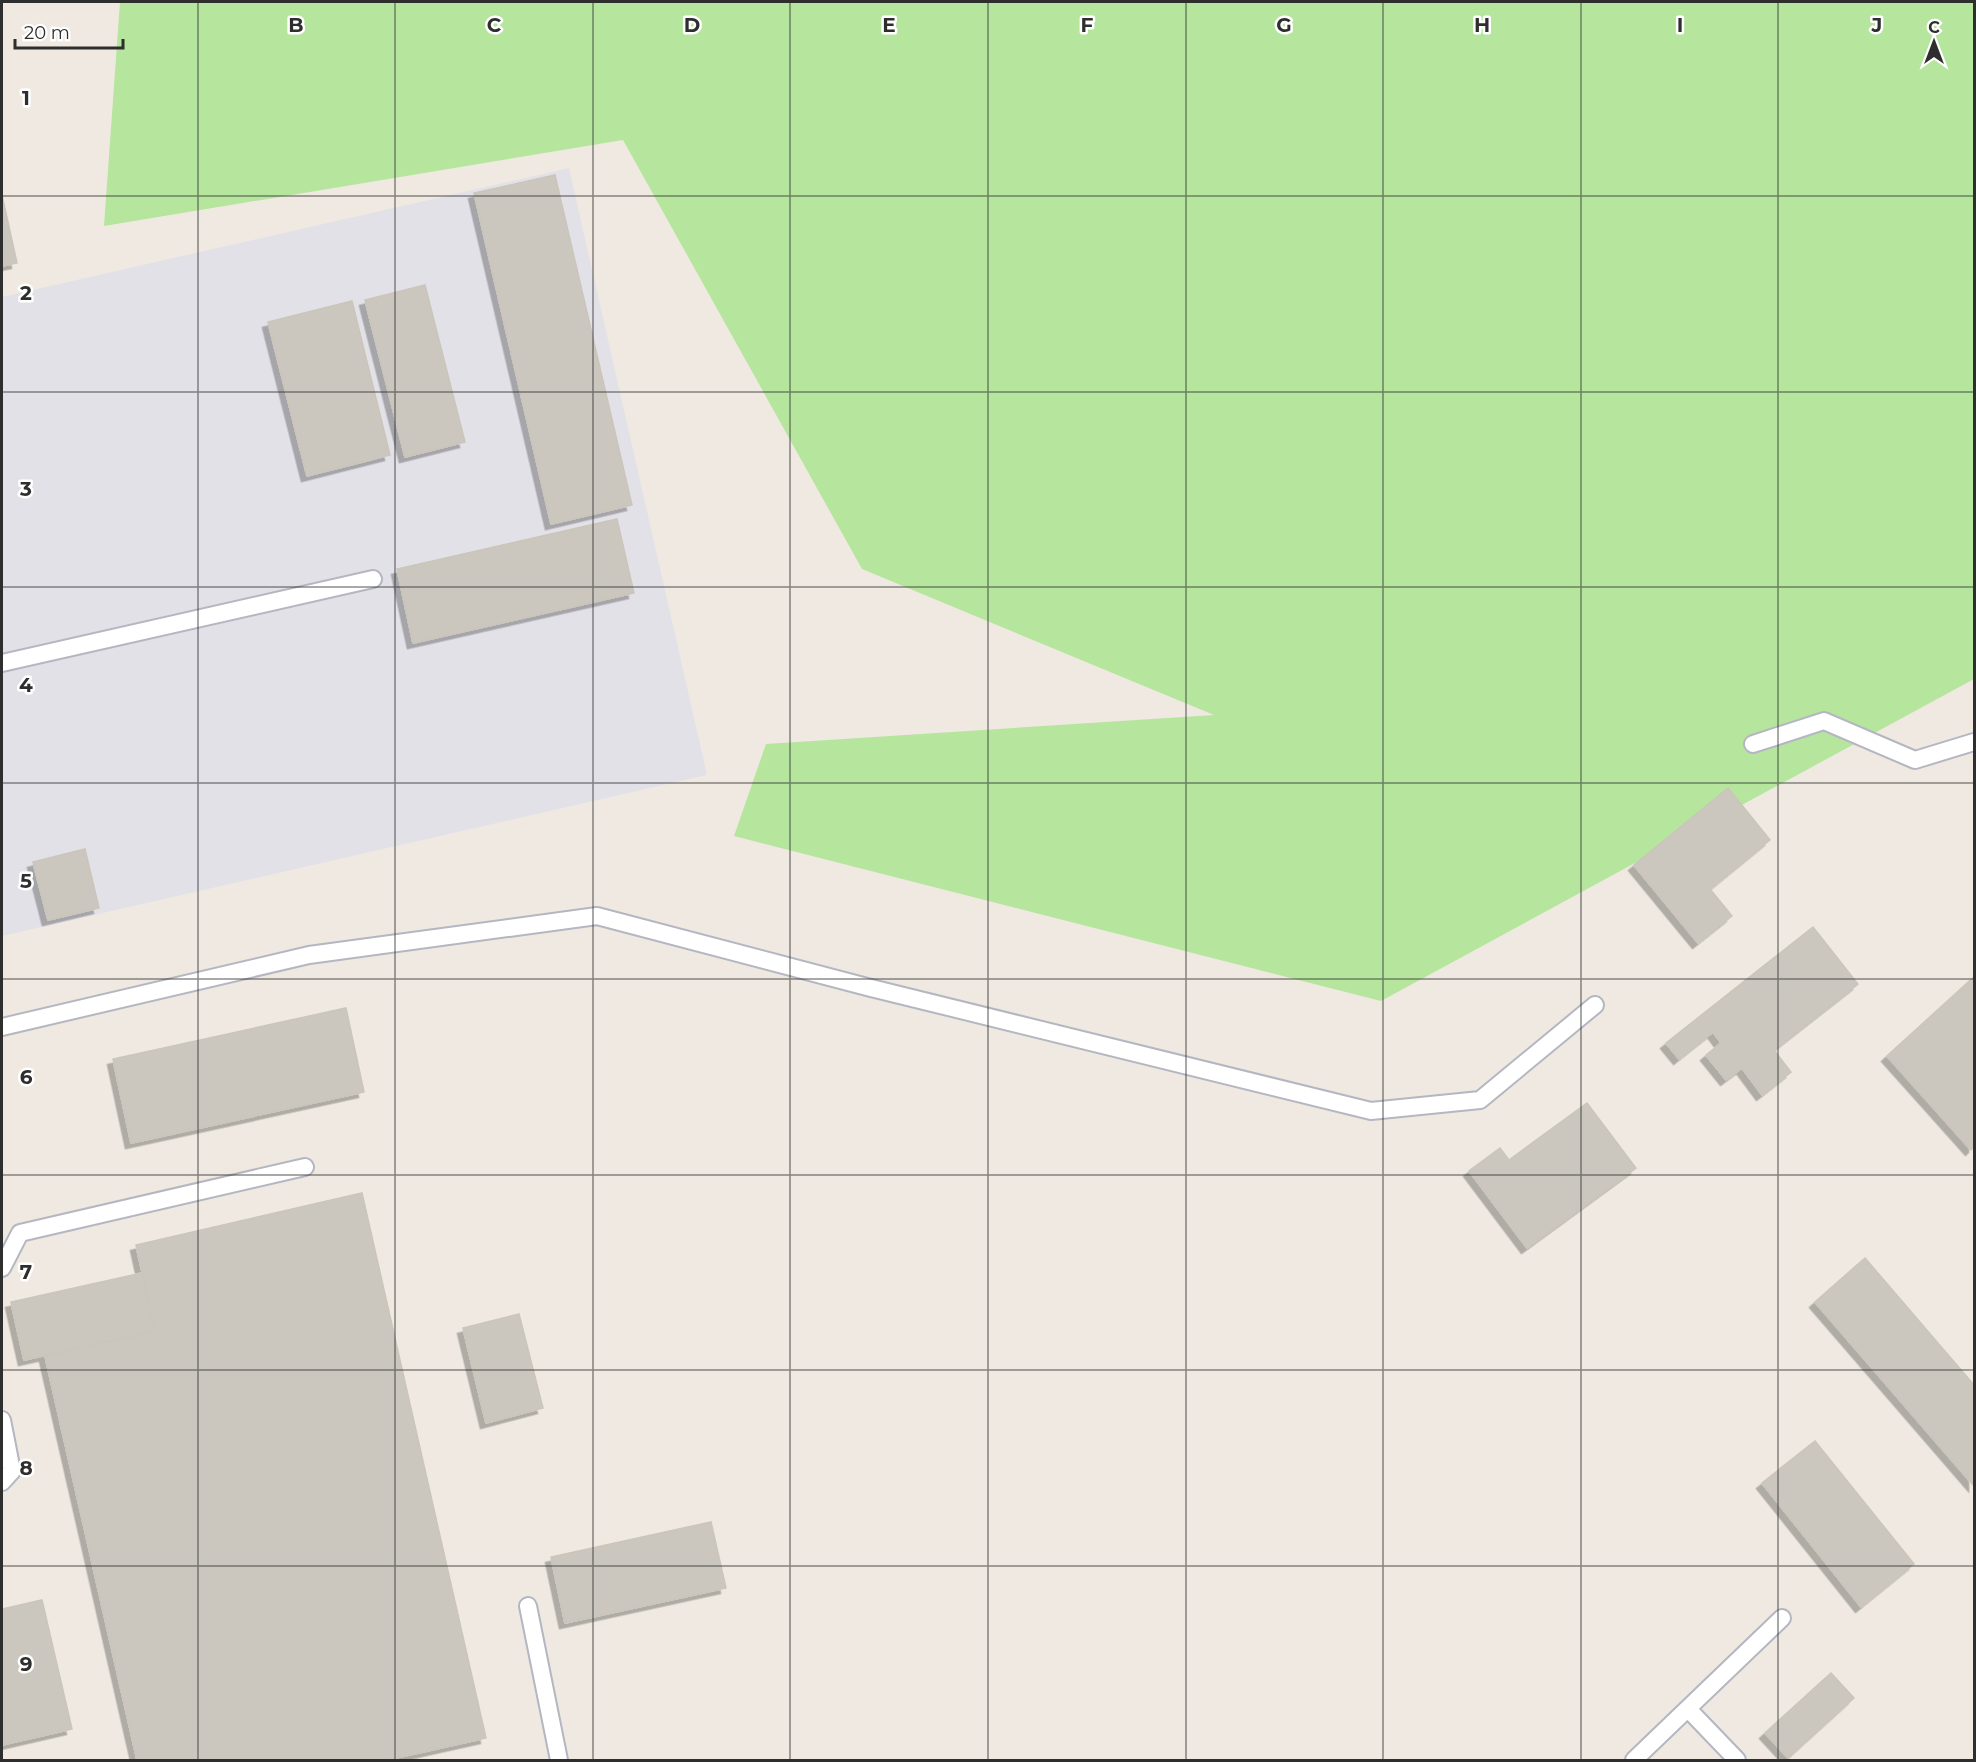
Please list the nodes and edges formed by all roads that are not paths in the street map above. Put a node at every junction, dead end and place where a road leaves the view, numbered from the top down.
1 (373, 579) dead end
2 (2, 663) edge
3 (1974, 742) edge
4 (1753, 744) dead end
5 (1595, 1005) dead end
6 (2, 1027) edge
7 (305, 1167) dead end
8 (2, 1268) edge
9 (2, 1420) edge
10 (2, 1482) edge
11 (528, 1606) dead end
12 (1782, 1618) dead end
13 (1688, 1709) junction
14 (559, 1761) edge
15 (1634, 1761) edge
16 (1737, 1761) edge

1 - 2 lane
3 - 4 lane
5 - 6 lane
7 - 8 lane
9 - 10 lane
11 - 14 lane
12 - 13 lane
13 - 15 lane
13 - 16 lane

